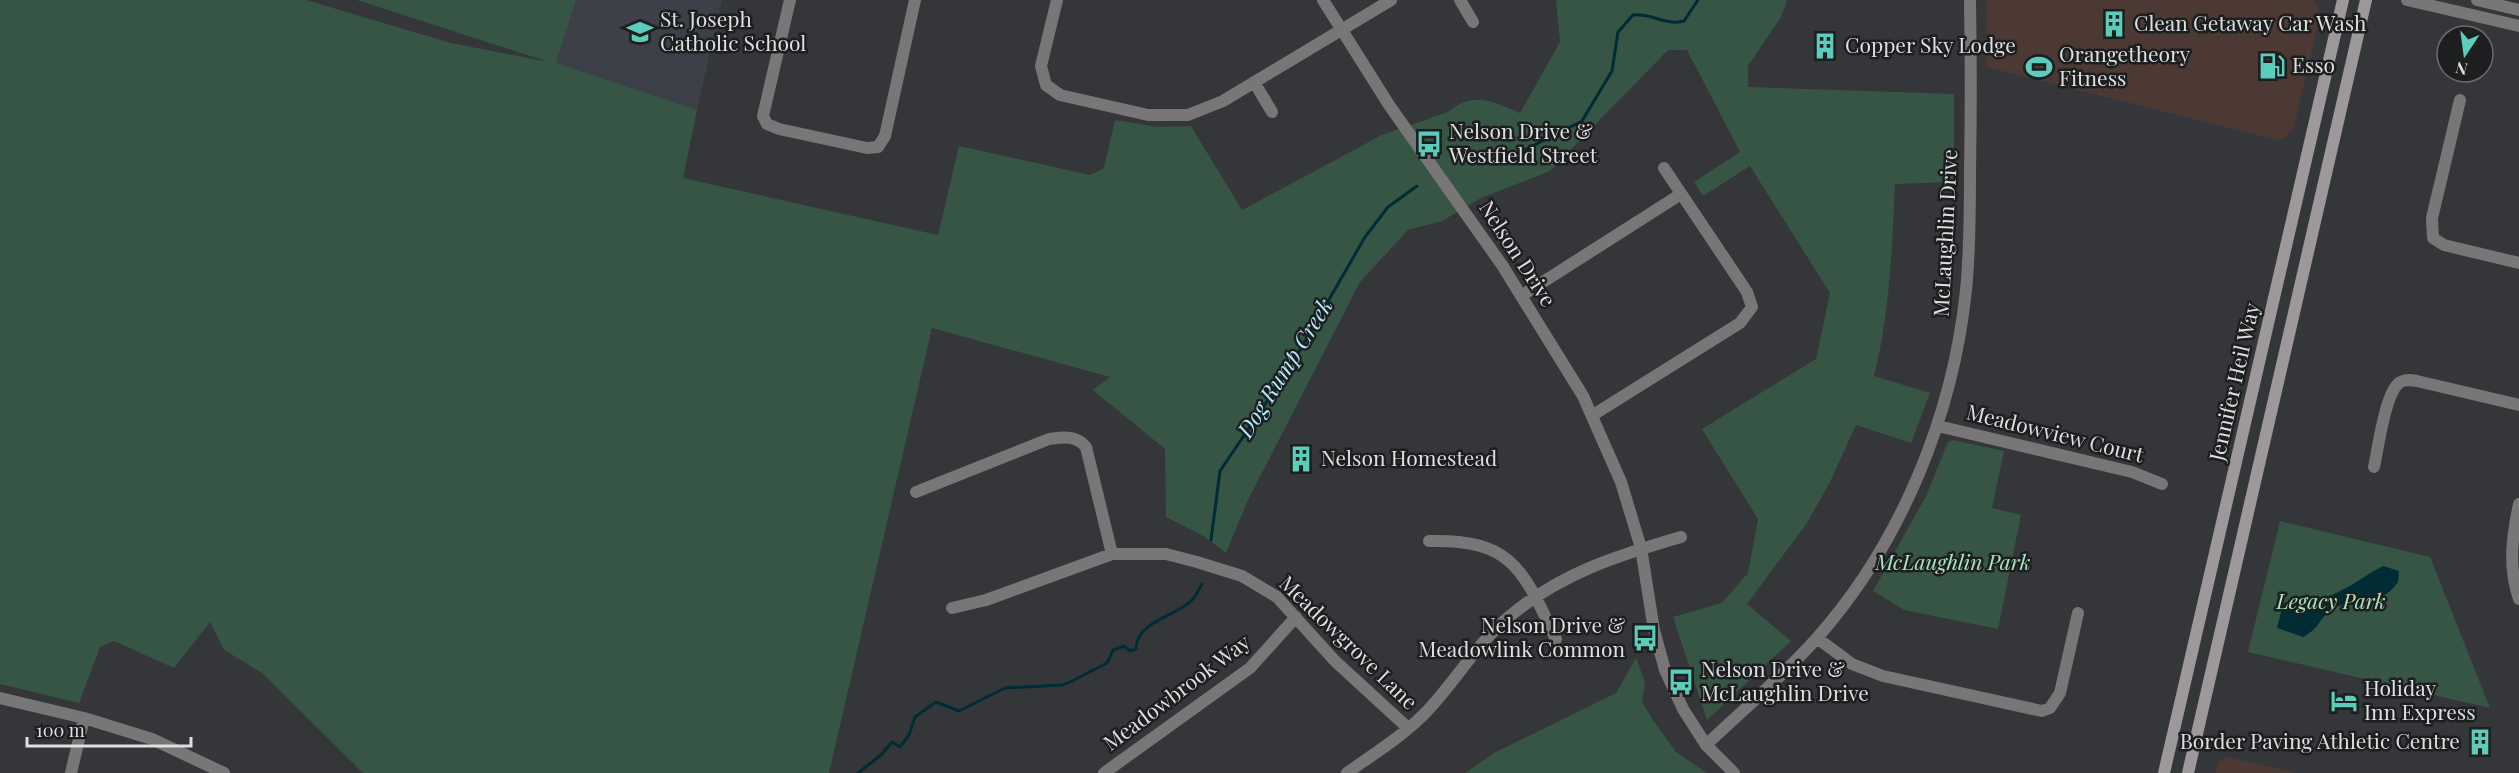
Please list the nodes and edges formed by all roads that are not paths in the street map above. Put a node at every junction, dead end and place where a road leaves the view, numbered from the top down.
1 (790, 0) edge
2 (915, 0) edge
3 (1057, 0) edge
4 (1323, 0) edge
5 (1391, 0) edge
6 (1460, 0) edge
7 (1970, 0) edge
8 (2343, 0) edge
9 (2366, 0) edge
10 (2407, 0) edge
11 (2477, 0) edge
12 (2519, 10) edge
13 (1473, 22) dead end
14 (2519, 26) edge
15 (1342, 29) junction
16 (1254, 82) junction
17 (2460, 100) dead end
18 (1272, 112) dead end
19 (1664, 168) dead end
20 (1682, 194) junction
21 (2519, 262) edge
22 (1521, 296) junction
23 (2519, 405) edge
24 (1593, 416) junction
25 (1938, 426) junction
26 (2374, 467) dead end
27 (2162, 484) dead end
28 (916, 492) dead end
29 (2519, 504) edge
30 (1682, 537) dead end
31 (1429, 541) dead end
32 (1641, 548) junction
33 (1112, 554) junction
34 (1536, 596) junction
35 (2519, 599) edge
36 (952, 608) dead end
37 (2078, 613) dead end
38 (1296, 616) junction
39 (1817, 638) junction
40 (1556, 639) dead end
41 (0, 698) edge
42 (84, 718) junction
43 (1408, 728) junction
44 (1706, 745) junction
45 (71, 773) edge
46 (224, 773) edge
47 (1104, 773) edge
48 (1347, 773) edge
49 (1734, 773) edge
50 (2164, 773) edge
51 (2188, 773) edge

1 - 2 street
3 - 16 street
4 - 15 street, Nelson Drive
5 - 15 street
6 - 13 street
7 - 25 street, McLaughlin Drive
8 - 50 main road, Jennifer Heil Way
9 - 51 main road, Jennifer Heil Way
10 - 14 street
11 - 12 street
15 - 16 street
15 - 22 street, Nelson Drive
16 - 18 street
17 - 21 street
19 - 20 street
20 - 22 street
20 - 24 street
22 - 24 street, Nelson Drive
23 - 26 street
24 - 32 street, Nelson Drive
25 - 27 street, Meadowview Court
25 - 39 street, McLaughlin Drive
28 - 33 street
29 - 35 street
30 - 32 street
31 - 34 street
32 - 34 street
32 - 44 street, Nelson Drive
33 - 36 street, Meadowgrove Lane
33 - 38 street, Meadowgrove Lane
34 - 40 street
34 - 43 street
37 - 39 street
38 - 43 street, Meadowgrove Lane
38 - 47 street, Meadowbrook Way
39 - 44 street, McLaughlin Drive
41 - 42 street
42 - 45 street
42 - 46 street
43 - 48 street
44 - 49 street, Nelson Drive

